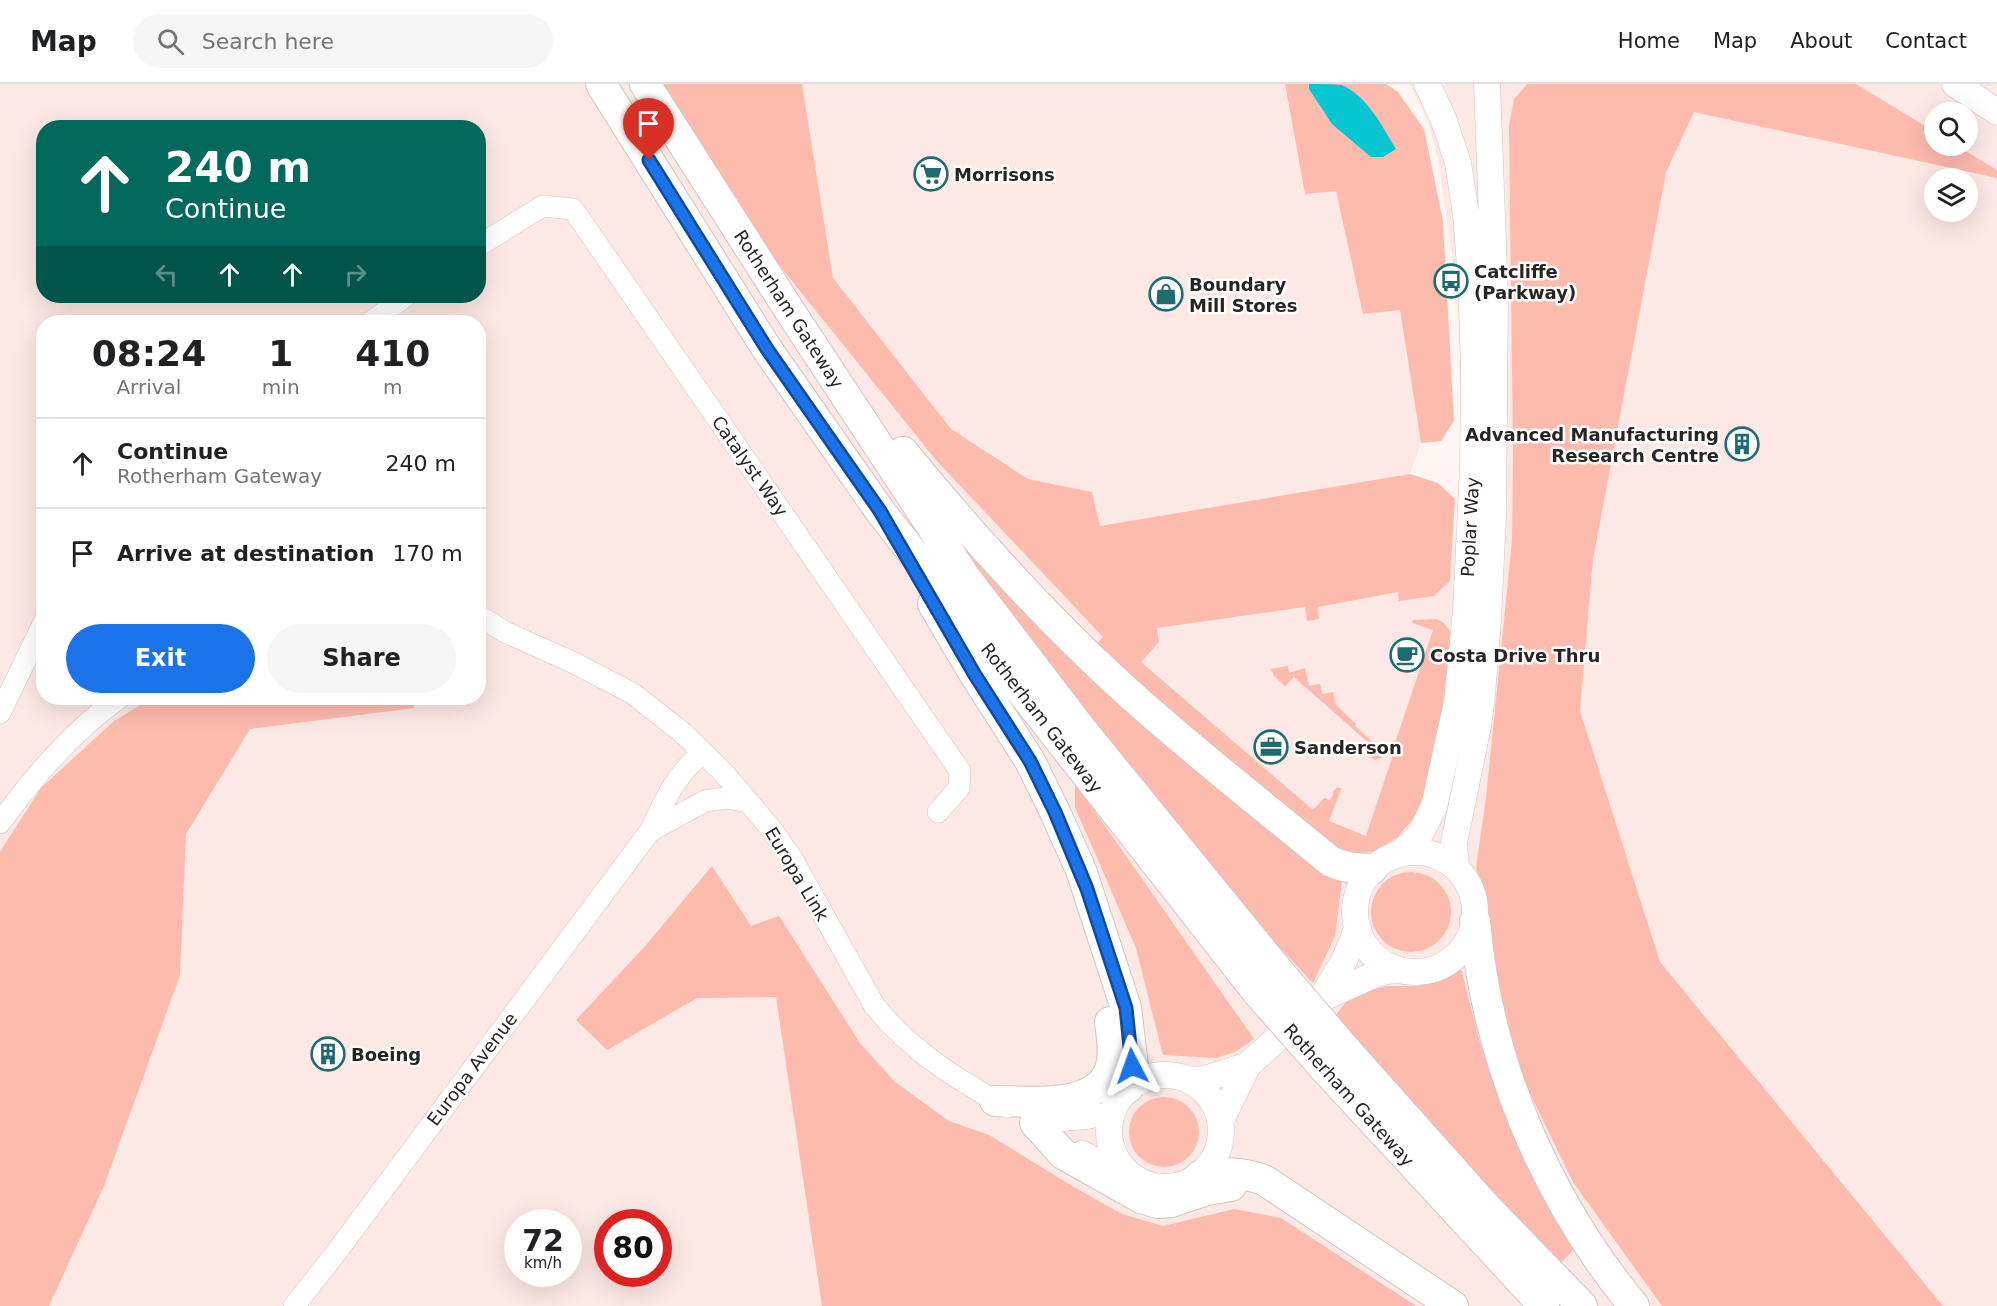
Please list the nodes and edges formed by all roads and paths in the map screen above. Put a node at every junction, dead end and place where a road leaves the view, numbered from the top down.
1 (601, 84) edge
2 (645, 84) edge
3 (1427, 84) edge
4 (1487, 84) edge
5 (1503, 84) edge
6 (1955, 84) edge
7 (1997, 112) edge
8 (1489, 125) junction
9 (486, 241) edge
10 (397, 303) edge
11 (380, 315) edge
12 (795, 319) junction
13 (880, 511) junction
14 (486, 620) edge
15 (486, 632) edge
16 (505, 632) junction
17 (36, 638) edge
18 (109, 705) edge
19 (0, 712) edge
20 (703, 753) junction
21 (749, 801) junction
22 (938, 812) dead end
23 (0, 823) edge
24 (650, 831) junction
25 (1400, 854) junction
26 (1372, 868) junction
27 (1456, 868) junction
28 (1087, 889) junction
29 (1475, 921) junction
30 (1358, 927) junction
31 (1397, 969) junction
32 (1320, 999) junction
33 (1248, 1065) junction
34 (1189, 1080) junction
35 (1120, 1099) junction
36 (995, 1101) junction
37 (1221, 1120) junction
38 (1035, 1123) junction
39 (1120, 1165) junction
40 (1200, 1176) junction
41 (1276, 1189) junction
42 (294, 1306) edge
43 (1453, 1306) edge
44 (1544, 1306) edge
45 (1582, 1306) edge
46 (1634, 1306) edge

1 - 13 highway, Rotherham Gateway
2 - 12 highway, Rotherham Gateway
3 - 25 main road, Poplar Way
4 - 8 main road, Poplar Way
5 - 8 main road
6 - 7 main road
8 - 27 main road, Poplar Way
9 - 22 street, Catalyst Way
10 - 11 street
12 - 26 highway
12 - 45 highway, Rotherham Gateway, bridge
13 - 28 highway
13 - 44 highway, Rotherham Gateway, bridge
14 - 16 street, Europa Link
15 - 16 street, Europa Link
16 - 20 street, Europa Link
17 - 19 street
18 - 23 street
20 - 21 street, Europa Link
20 - 24 street, Europa Avenue
21 - 24 street, Europa Avenue
21 - 36 street, Europa Link
24 - 42 street, Europa Avenue
25 - 26 main road
25 - 27 main road
26 - 30 main road
27 - 29 main road
28 - 35 highway
28 - 36 highway
29 - 31 main road
29 - 46 highway
30 - 31 main road
30 - 32 main road
31 - 32 main road
32 - 33 main road
33 - 34 main road
33 - 37 main road
34 - 35 main road
34 - 37 main road
35 - 38 street
35 - 39 main road
36 - 38 street, Europa Link
37 - 40 main road
38 - 39 street, Europa Link
38 - 41 highway
39 - 40 main road
40 - 41 highway
41 - 43 highway

